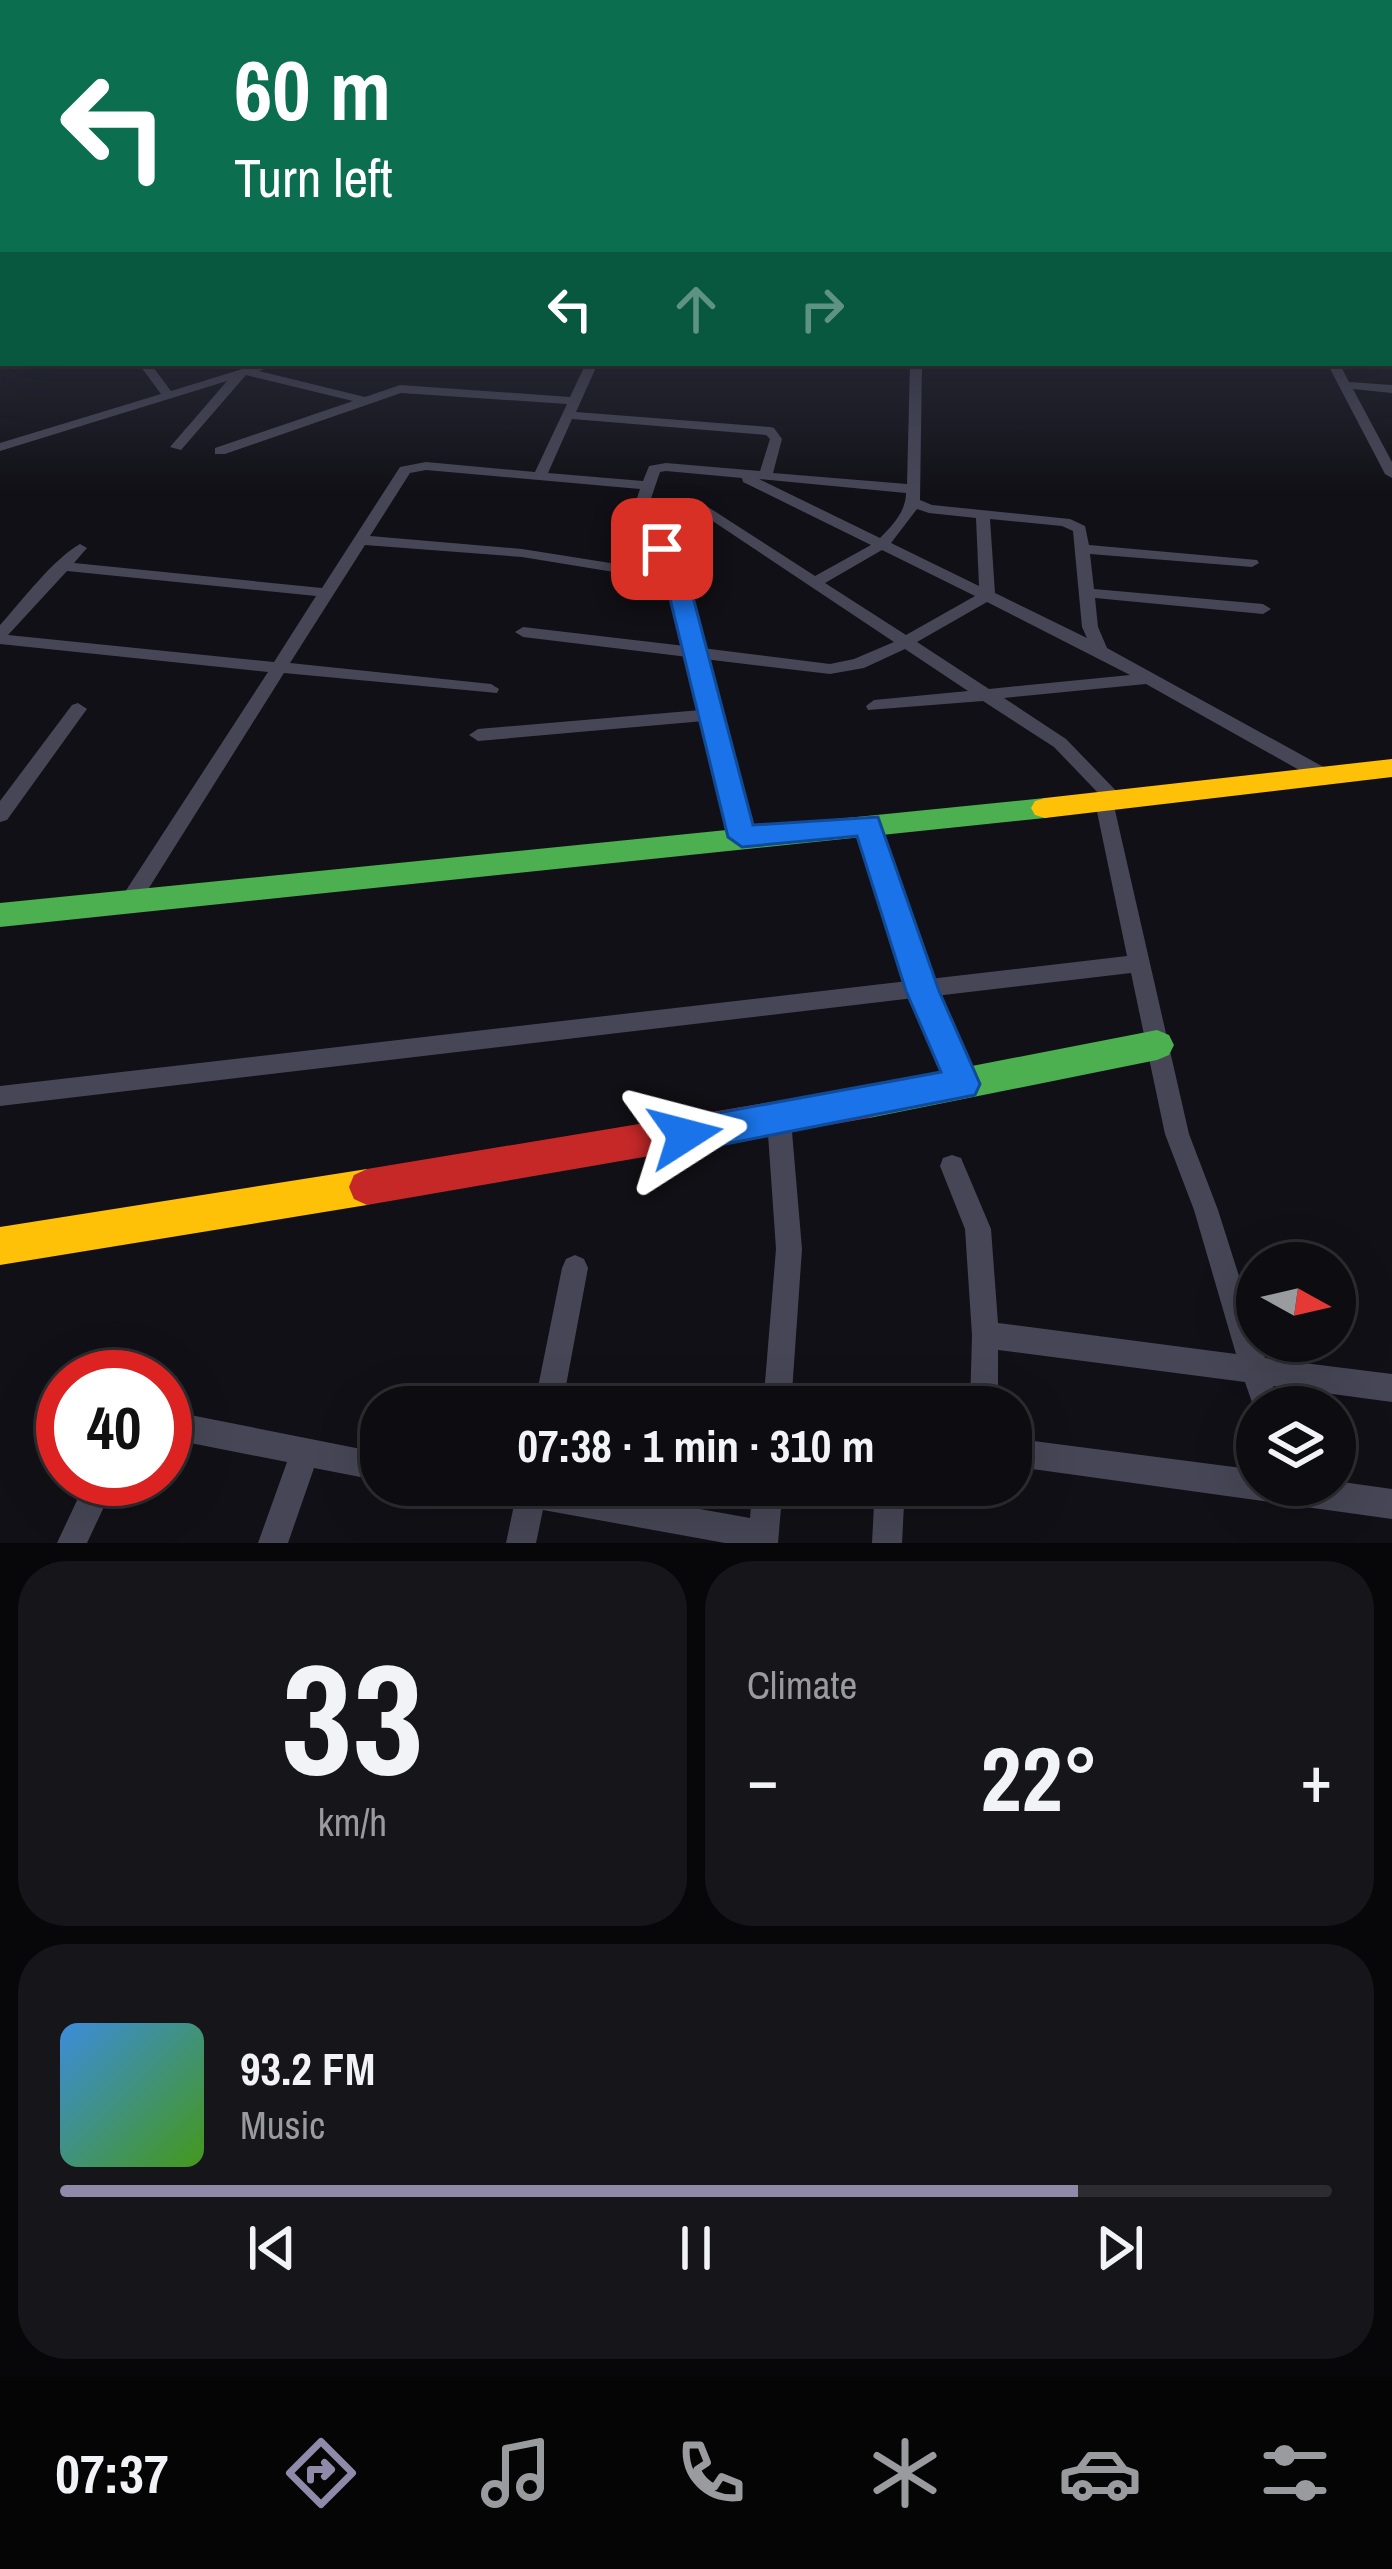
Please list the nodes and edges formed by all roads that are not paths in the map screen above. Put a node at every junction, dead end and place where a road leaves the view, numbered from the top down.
1 (146, 366) edge
2 (265, 366) edge
3 (589, 366) edge
4 (916, 366) edge
5 (1336, 366) edge
6 (243, 373) junction
7 (1345, 385) junction
8 (1392, 389) edge
9 (169, 396) junction
10 (366, 400) junction
11 (571, 408) junction
12 (0, 447) edge
13 (176, 447) dead end
14 (220, 451) dead end
15 (1387, 453) edge
16 (739, 474) junction
17 (1392, 474) edge
18 (540, 476) junction
19 (765, 476) junction
20 (644, 484) junction
21 (913, 496) junction
22 (703, 510) dead end
23 (982, 514) junction
24 (361, 540) junction
25 (884, 545) junction
26 (80, 548) dead end
27 (1085, 549) junction
28 (1252, 563) dead end
29 (62, 566) junction
30 (676, 578) junction
31 (813, 583) junction
32 (327, 592) junction
33 (1088, 592) junction
34 (987, 595) junction
35 (1263, 609) dead end
36 (523, 632) dead end
37 (0, 637) edge
38 (903, 644) junction
39 (693, 650) junction
40 (1100, 651) junction
41 (281, 665) junction
42 (1151, 679) junction
43 (491, 689) dead end
44 (981, 696) junction
45 (874, 706) dead end
46 (78, 709) dead end
47 (707, 716) junction
48 (478, 735) dead end
49 (1390, 771) edge
50 (1323, 775) junction
51 (1110, 801) junction
52 (0, 815) edge
53 (868, 825) junction
54 (742, 837) junction
55 (130, 902) junction
56 (0, 915) edge
57 (1142, 963) junction
58 (922, 991) junction
59 (1157, 1045) junction
60 (963, 1084) junction
61 (0, 1096) edge
62 (778, 1120) junction
63 (952, 1166) dead end
64 (0, 1246) edge
65 (575, 1268) dead end
66 (985, 1335) junction
67 (1258, 1370) junction
68 (552, 1386) edge
69 (781, 1386) edge
70 (984, 1386) edge
71 (1261, 1386) edge
72 (1392, 1388) edge
73 (192, 1430) edge
74 (304, 1454) junction
75 (1032, 1455) edge
76 (360, 1463) edge
77 (1236, 1481) edge
78 (1356, 1499) edge
79 (1392, 1504) edge
80 (89, 1506) edge
81 (529, 1506) edge
82 (611, 1506) edge
83 (766, 1506) edge
84 (889, 1506) edge
85 (763, 1539) edge
86 (72, 1543) edge
87 (273, 1543) edge
88 (521, 1543) edge
89 (887, 1543) edge

1 - 9 street
2 - 6 street
3 - 11 street
4 - 21 street
5 - 7 street
6 - 9 street
6 - 10 street
6 - 13 street
7 - 8 street
7 - 15 street
9 - 12 street
10 - 11 street
10 - 14 street
11 - 18 street
11 - 19 street
15 - 17 street
16 - 19 street
16 - 20 street
16 - 25 street
18 - 20 street
18 - 24 street
19 - 21 street
20 - 30 street
21 - 23 street
21 - 25 street
22 - 31 street
23 - 27 street
23 - 34 street
24 - 30 street
24 - 32 street
25 - 31 street
25 - 34 street
26 - 29 street
27 - 28 street
27 - 33 street
29 - 32 street
29 - 37 street
30 - 39 street
31 - 38 street
32 - 41 street
33 - 35 street
33 - 40 street
34 - 38 street
34 - 40 street
36 - 39 street
37 - 41 street
38 - 39 street
38 - 44 street
39 - 47 street
40 - 42 street
41 - 43 street
41 - 55 street
42 - 44 street
42 - 50 street
44 - 45 street
44 - 51 street
46 - 52 street
47 - 48 street
47 - 54 street
49 - 50 main road
50 - 51 main road
51 - 53 main road
51 - 57 street
53 - 54 main road
53 - 58 street
54 - 55 main road
55 - 56 main road
57 - 58 street
57 - 59 street
58 - 60 street
58 - 61 street
59 - 60 main road
59 - 67 street
60 - 62 main road
62 - 64 main road
62 - 69 street
63 - 66 street
65 - 68 street
66 - 67 street
66 - 70 street
67 - 71 street
67 - 72 street
73 - 74 street
74 - 76 street
74 - 87 street
75 - 77 street
78 - 79 street
80 - 86 street
81 - 88 street
82 - 85 street
83 - 85 street
84 - 89 street

